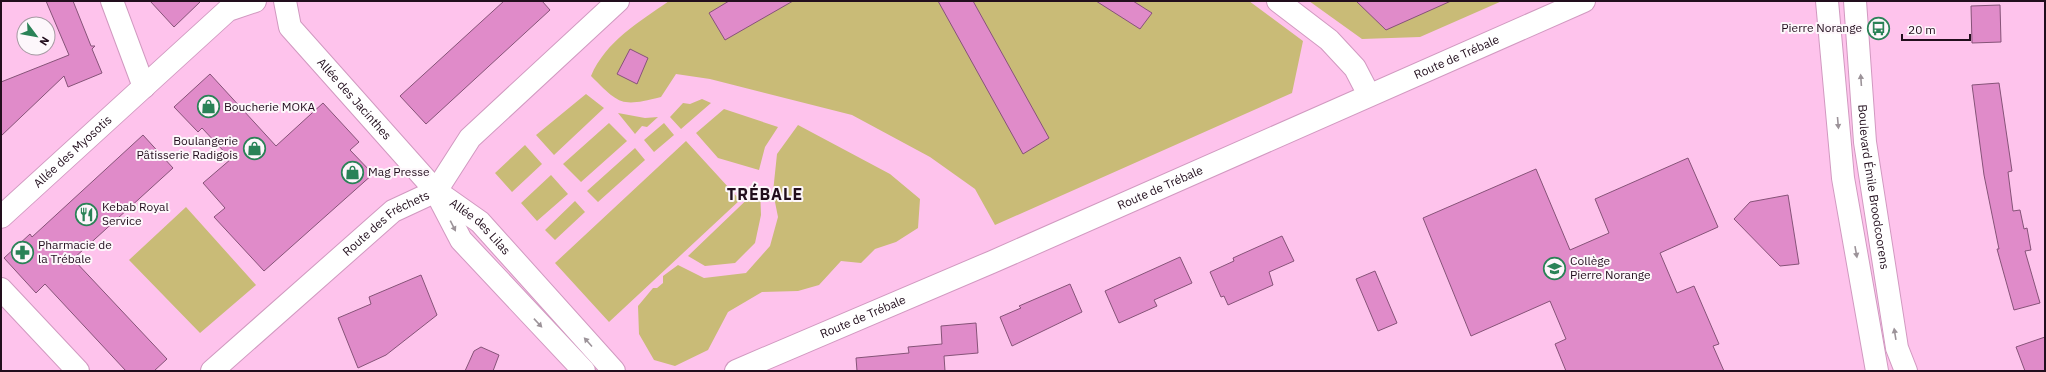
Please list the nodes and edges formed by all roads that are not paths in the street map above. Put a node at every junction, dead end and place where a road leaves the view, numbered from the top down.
1 (112, 1) edge
2 (256, 1) edge
3 (285, 1) edge
4 (618, 1) edge
5 (1278, 1) edge
6 (1584, 1) edge
7 (1827, 1) edge
8 (1855, 1) edge
9 (144, 87) junction
10 (1369, 95) junction
11 (436, 191) junction
12 (1, 217) edge
13 (1, 289) edge
14 (581, 369) edge
15 (78, 371) edge
16 (212, 371) edge
17 (614, 371) edge
18 (736, 371) edge
19 (1877, 371) edge
20 (1906, 371) edge

1 - 9 street
2 - 9 street, Allée des Myosotis
3 - 11 street, Allée des Jacinthes
4 - 11 street, Route des Fréchets
5 - 10 street
6 - 10 street, Route de Trébale
7 -> 19 street
20 -> 8 street, Boulevard Émile Broodcoorens
9 - 12 street, Allée des Myosotis
10 - 18 street, Route de Trébale
11 -> 14 street, Allée des Lilas
11 - 16 street, Route des Fréchets
17 -> 11 street, Allée des Lilas
13 - 15 street

